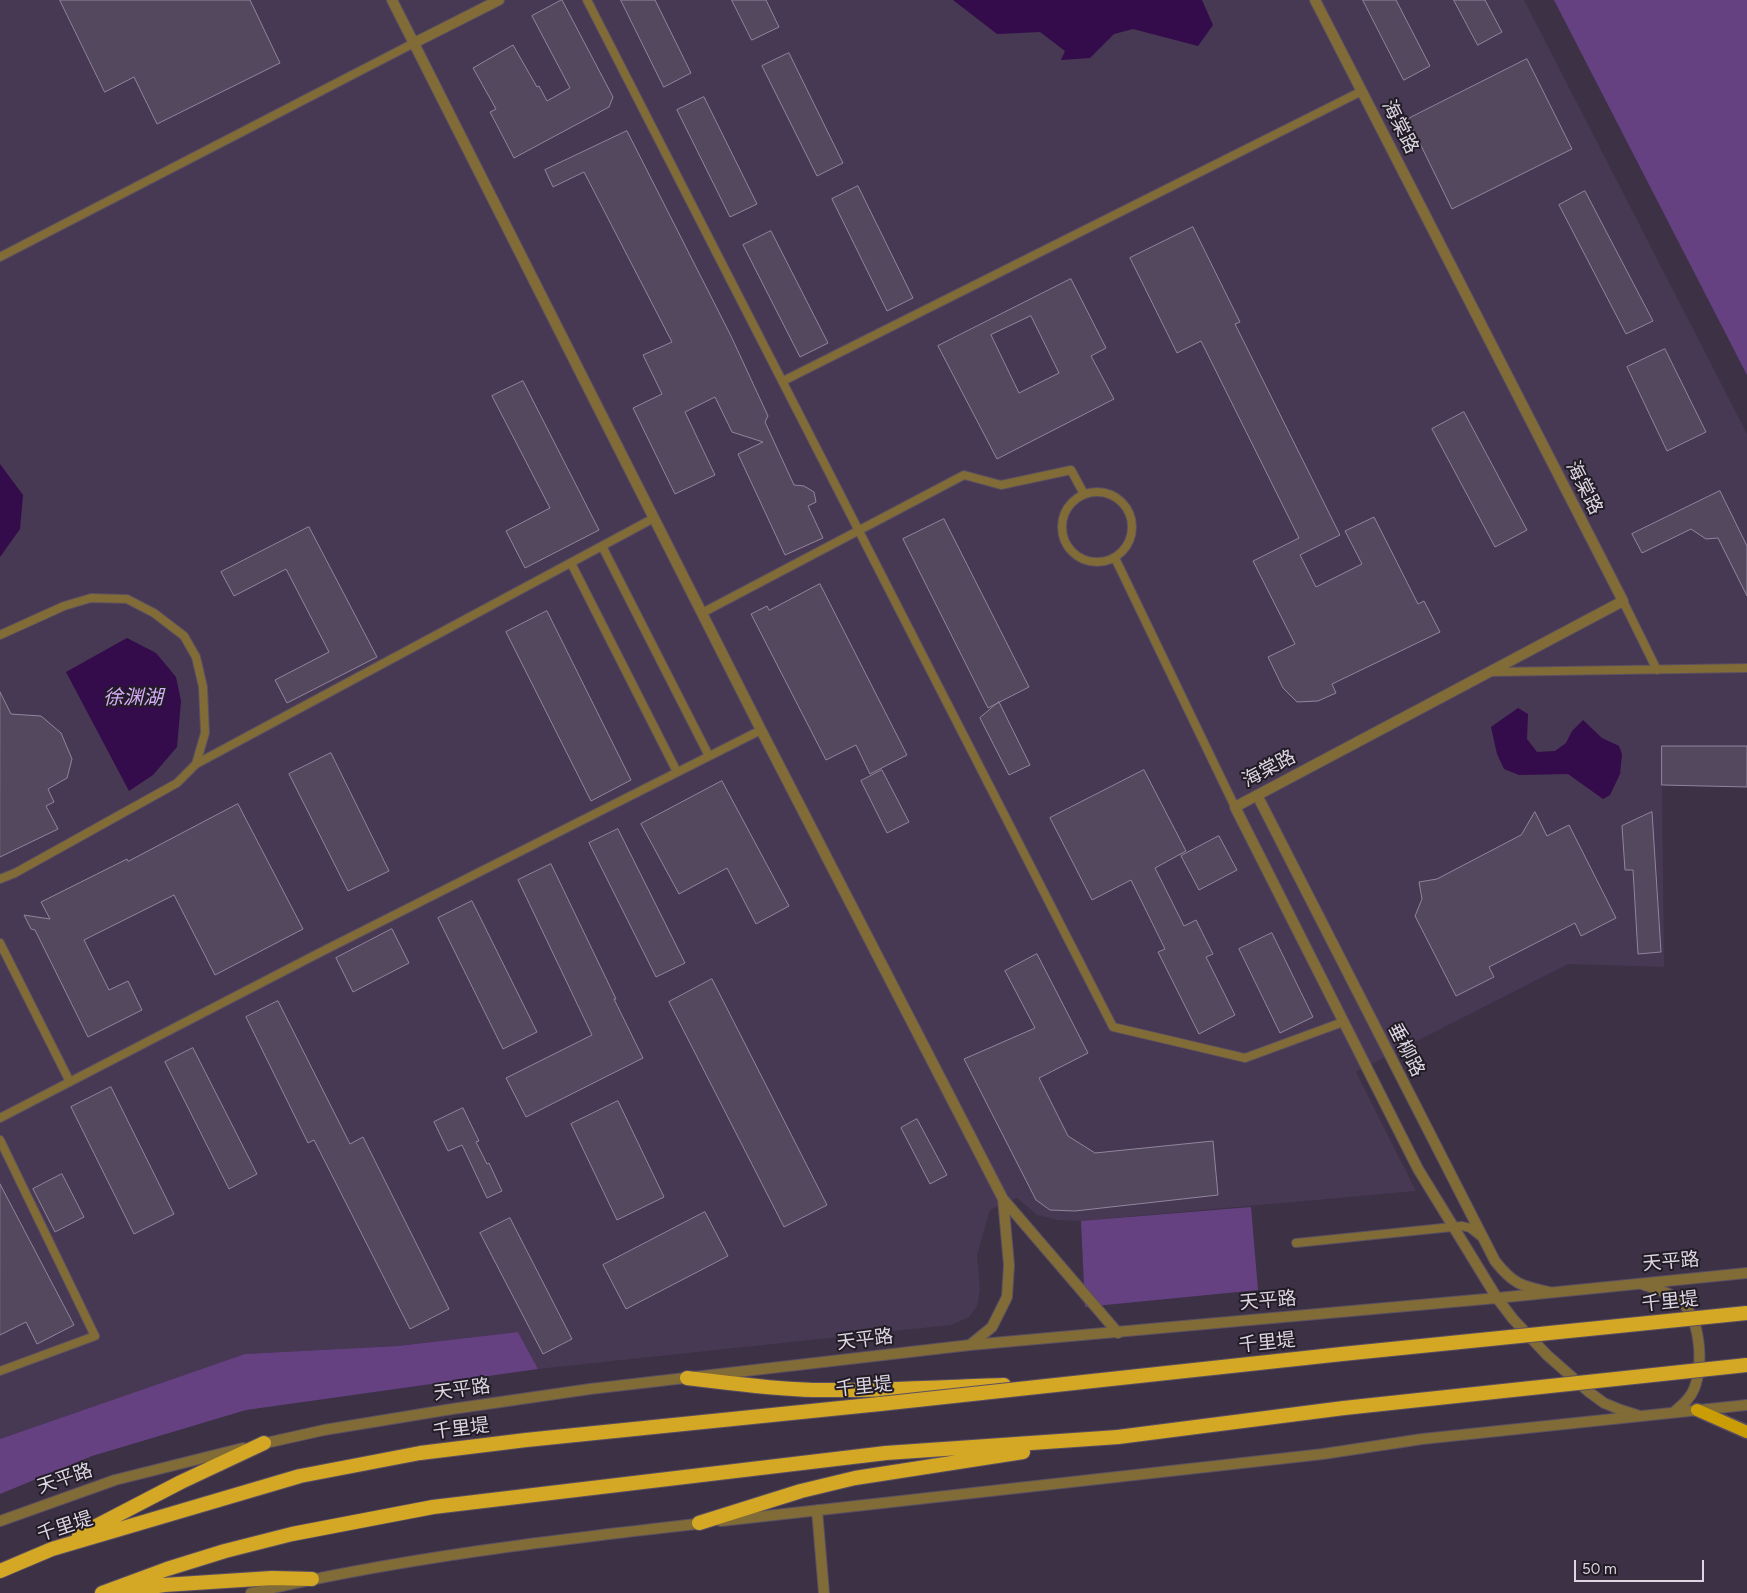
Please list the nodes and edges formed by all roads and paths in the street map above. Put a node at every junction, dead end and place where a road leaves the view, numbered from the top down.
1 (392, 0) edge
2 (499, 0) edge
3 (588, 0) edge
4 (1315, 0) edge
5 (414, 43) junction
6 (1362, 91) junction
7 (0, 257) edge
8 (783, 381) junction
9 (1084, 494) junction
10 (654, 518) junction
11 (859, 530) junction
12 (602, 546) junction
13 (1115, 558) junction
14 (571, 563) junction
15 (1623, 601) junction
16 (702, 613) junction
17 (0, 635) edge
18 (1747, 668) edge
19 (1657, 670) junction
20 (1490, 672) junction
21 (761, 730) junction
22 (709, 756) junction
23 (196, 764) junction
24 (677, 772) junction
25 (1257, 795) junction
26 (1235, 806) junction
27 (0, 879) edge
28 (0, 943) edge
29 (1344, 1022) junction
30 (70, 1082) junction
31 (0, 1118) edge
32 (0, 1140) edge
33 (1003, 1199) junction
34 (1453, 1226) junction
35 (1484, 1240) junction
36 (1296, 1243) dead end
37 (1747, 1272) edge
38 (1636, 1282) junction
39 (1550, 1292) junction
40 (1497, 1298) junction
41 (1747, 1313) edge
42 (1118, 1333) junction
43 (970, 1345) junction
44 (1747, 1365) edge
45 (0, 1370) edge
46 (687, 1378) junction
47 (1075, 1382) junction
48 (1747, 1405) edge
49 (1697, 1410) junction
50 (1674, 1412) junction
51 (1640, 1416) junction
52 (1747, 1432) edge
53 (1118, 1437) junction
54 (264, 1443) junction
55 (818, 1510) junction
56 (0, 1521) edge
57 (699, 1523) junction
58 (52, 1549) junction
59 (0, 1571) edge
60 (312, 1579) junction
61 (102, 1593) edge
62 (118, 1593) edge
63 (251, 1593) edge
64 (824, 1593) edge

1 - 5 street
2 - 5 street
3 - 8 lane
4 - 6 street, 海棠路
5 - 7 lane
5 - 10 street
6 - 8 lane
6 - 15 street, 海棠路
8 - 11 lane
9 - 11 lane
9 - 13 lane
9 - 13 lane
10 - 12 lane
10 - 16 street
11 - 16 lane
11 - 29 lane
12 - 14 lane
12 - 22 lane
13 - 26 lane
14 - 23 lane
14 - 24 lane
15 - 19 lane
15 - 20 street, 海棠路
16 - 21 street
17 - 23 lane
18 - 19 lane
19 - 20 lane
20 - 25 street, 海棠路
21 - 22 lane
21 - 33 street
22 - 24 lane
23 - 27 lane
24 - 30 lane
25 - 26 street, 海棠路
25 - 35 street, 垂柳路
26 - 29 street
28 - 30 lane
29 - 34 street
30 - 31 lane
32 - 45 lane
33 - 42 street
33 - 43 street
34 - 35 lane
34 - 36 lane
34 - 40 street
35 - 39 street, 垂柳路
37 - 38 street, 天平路
38 - 39 street, 天平路
38 - 50 street
39 - 40 street, 天平路
40 - 42 street, 天平路
40 - 51 street
41 - 47 highway, 千里堤, bridge
42 - 43 street, 天平路
43 - 46 street, 天平路
44 - 53 highway, bridge
46 - 47 highway, bridge
46 - 54 street, 天平路
47 - 58 highway, 千里堤, bridge
48 - 49 street
49 - 50 street
49 - 52 main road
50 - 51 street
51 - 55 street
53 - 57 highway
53 - 61 highway
54 - 56 street, 天平路
54 - 58 highway
55 - 57 street
55 - 64 street
57 - 60 street
58 - 59 highway, 千里堤
60 - 62 highway
60 - 63 street

